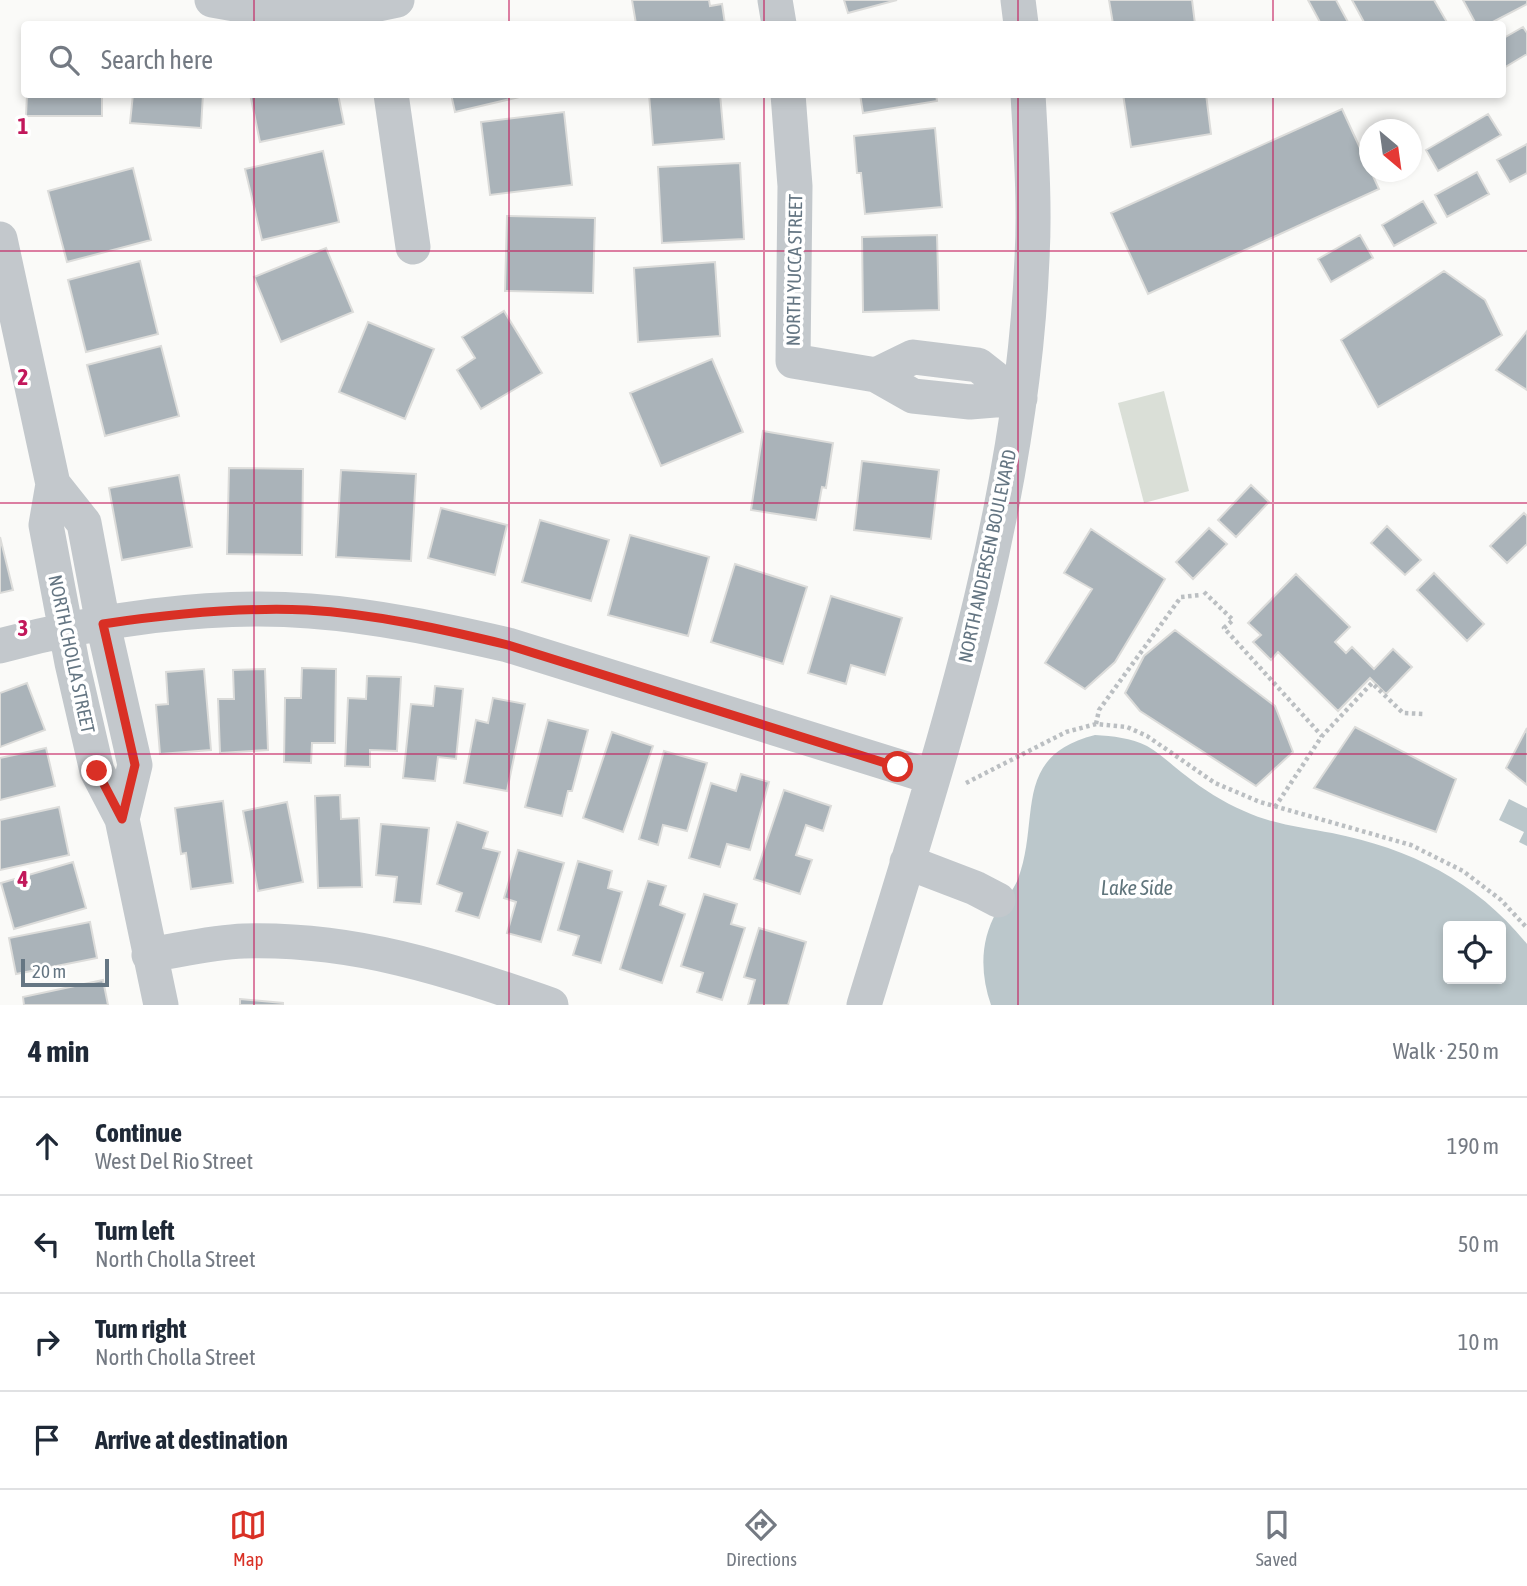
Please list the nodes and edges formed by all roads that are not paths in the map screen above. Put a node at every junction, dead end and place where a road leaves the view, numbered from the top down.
1 (212, 0) edge
2 (775, 0) edge
3 (1018, 0) edge
4 (385, 9) edge
5 (778, 21) edge
6 (1021, 21) edge
7 (392, 98) edge
8 (788, 98) edge
9 (1028, 98) edge
10 (0, 239) edge
11 (413, 247) dead end
12 (1020, 398) junction
13 (53, 484) junction
14 (103, 624) junction
15 (67, 630) junction
16 (0, 646) edge
17 (932, 777) junction
18 (122, 819) junction
19 (907, 862) junction
20 (998, 900) dead end
21 (149, 955) junction
22 (161, 1005) edge
23 (551, 1005) edge
24 (864, 1005) edge

1 - 4 street
2 - 5 street
3 - 6 street
7 - 11 street
8 - 12 street, NORTH YUCCA STREET
9 - 12 street, NORTH ANDERSEN BOULEVARD
10 - 13 street, NORTH CHOLLA STREET
12 - 17 street, NORTH ANDERSEN BOULEVARD
13 - 14 street, NORTH CHOLLA STREET
13 - 15 street, NORTH CHOLLA STREET
14 - 15 street
14 - 17 street
14 - 18 street, NORTH CHOLLA STREET
15 - 16 street
15 - 18 street, NORTH CHOLLA STREET
17 - 19 street, NORTH ANDERSEN BOULEVARD
18 - 21 street, NORTH CHOLLA STREET
19 - 20 street
19 - 24 street, NORTH ANDERSEN BOULEVARD
21 - 22 street, NORTH CHOLLA STREET
21 - 23 street

